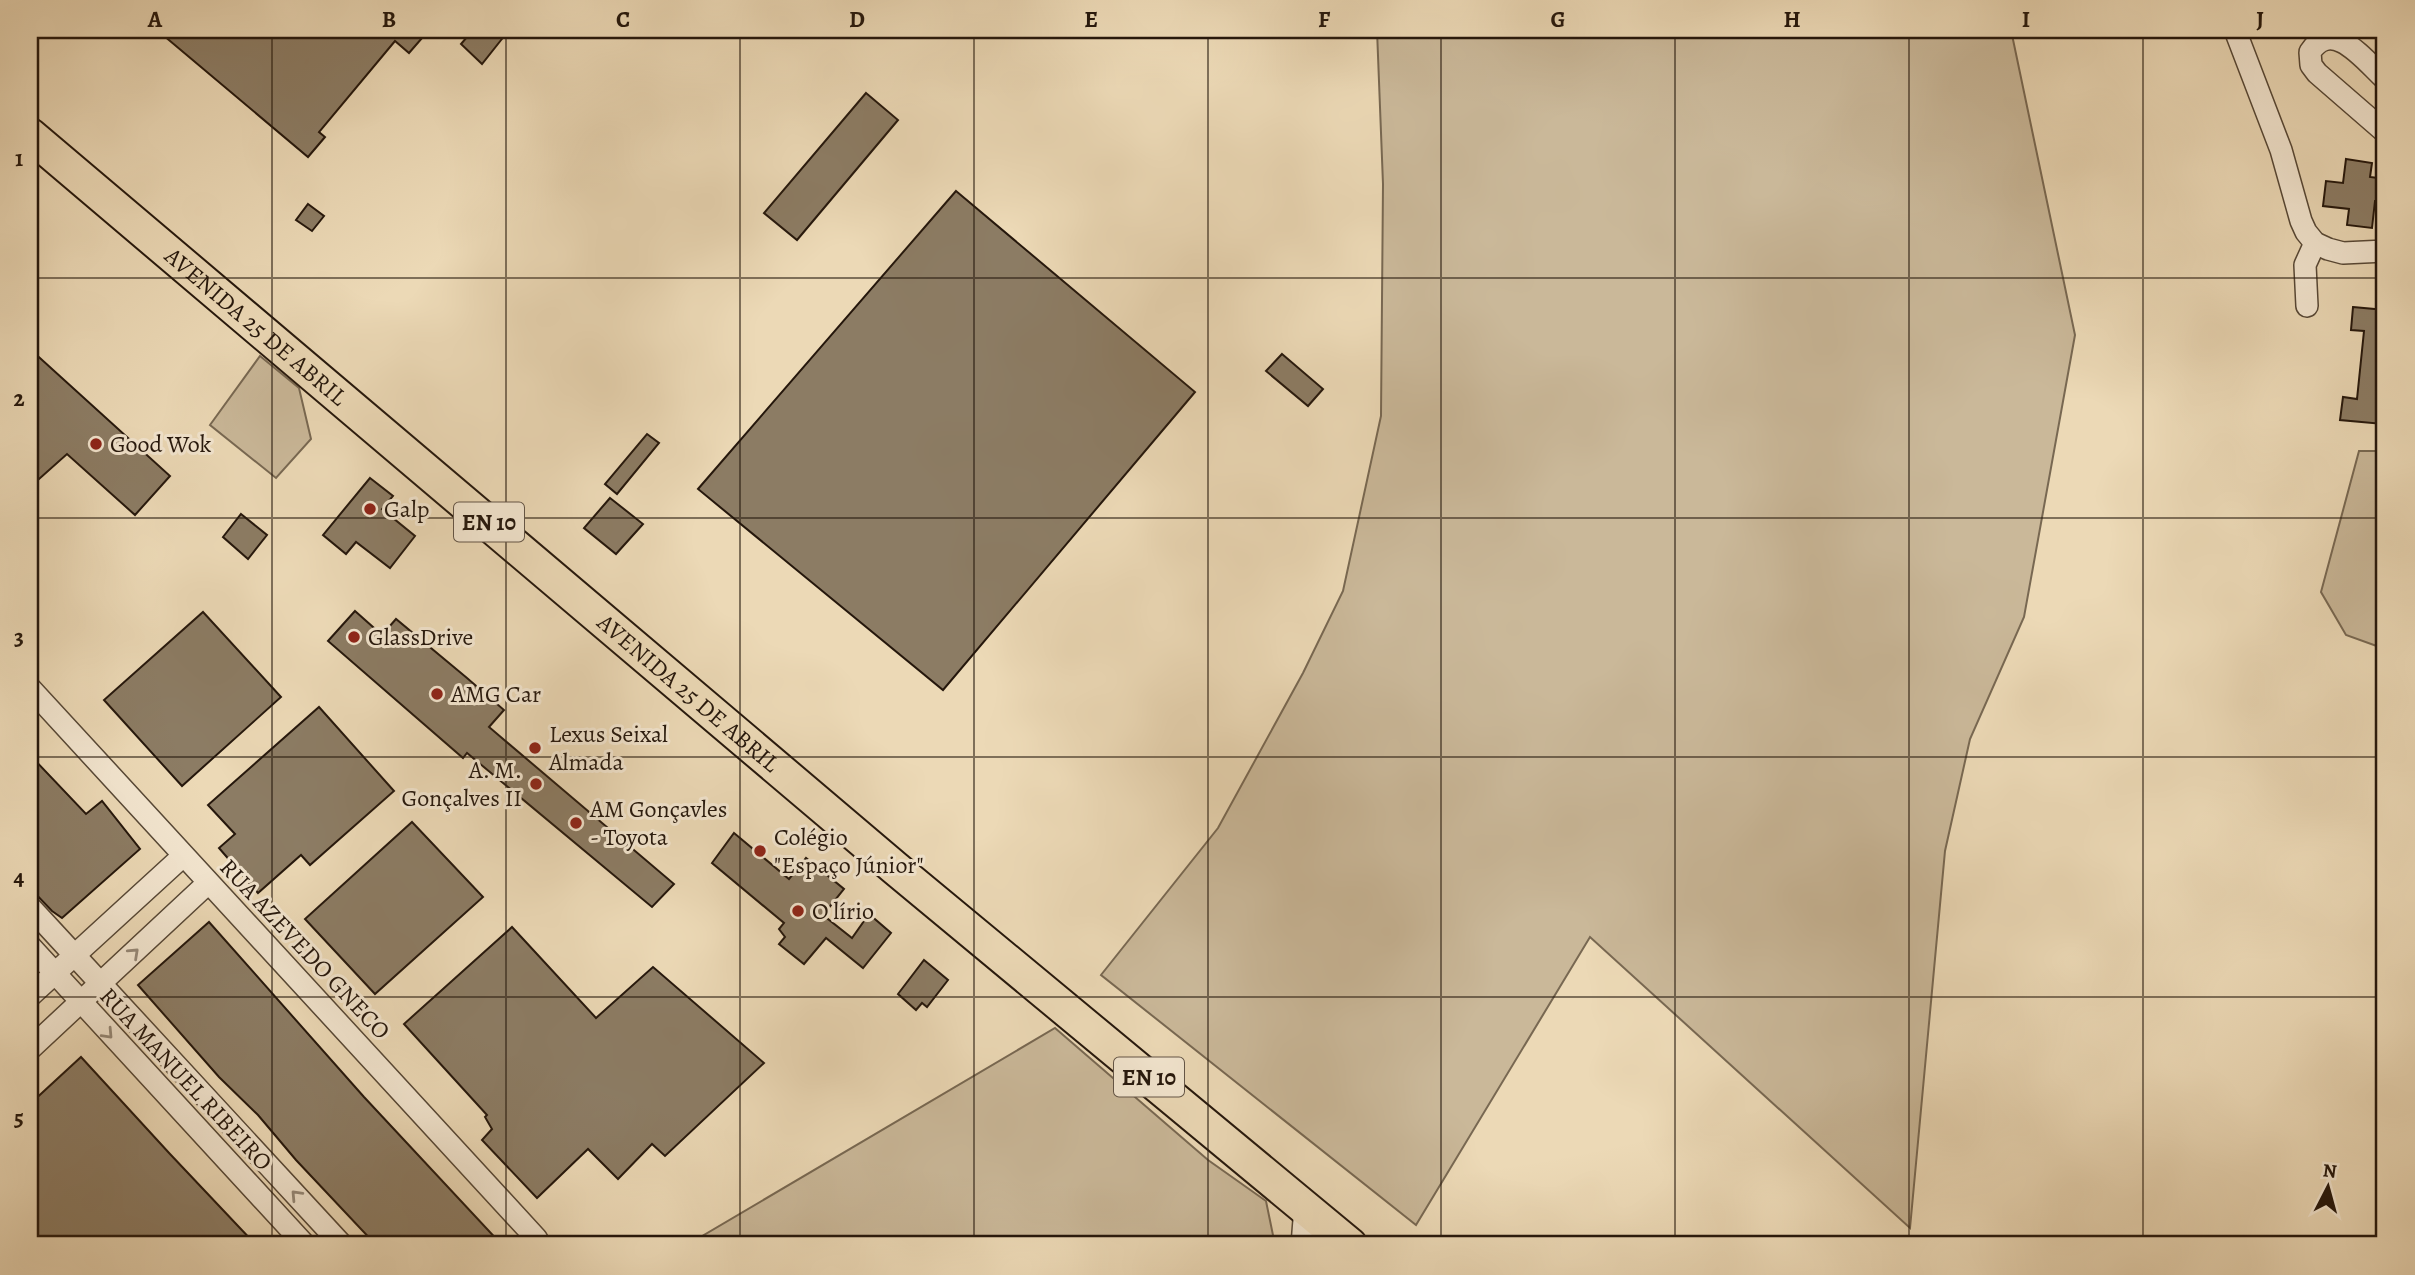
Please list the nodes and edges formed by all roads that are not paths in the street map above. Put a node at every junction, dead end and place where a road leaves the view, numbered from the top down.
1 (2235, 30) edge
2 (2385, 79) edge
3 (2385, 132) edge
4 (30, 135) edge
5 (2315, 243) junction
6 (2385, 251) edge
7 (2307, 306) dead end
8 (30, 688) edge
9 (183, 856) junction
10 (208, 883) junction
11 (30, 906) edge
12 (30, 946) edge
13 (75, 957) junction
14 (55, 974) junction
15 (100, 984) junction
16 (30, 996) edge
17 (80, 1003) junction
18 (30, 1049) edge
19 (1305, 1208) junction
20 (304, 1245) edge
21 (342, 1245) edge
22 (540, 1245) edge
23 (1302, 1245) edge
24 (1350, 1245) edge

1 - 5 street
2 - 3 street
4 - 19 main road, AVENIDA 25 DE ABRIL / EN 10
5 - 6 street
5 - 7 street
8 - 9 street, RUA AZEVEDO GNECO
9 - 10 street, RUA AZEVEDO GNECO
9 - 13 street
15 -> 10 street
10 - 22 street, RUA AZEVEDO GNECO
11 - 13 street
12 - 14 street, RUA MANUEL RIBEIRO
13 - 14 street
13 - 15 street
14 - 16 street
14 - 17 street, RUA MANUEL RIBEIRO
15 - 17 street
21 -> 15 street
17 - 18 street
17 -> 20 street, RUA MANUEL RIBEIRO
19 - 23 street
19 - 24 main road, AVENIDA 25 DE ABRIL / EN 10

